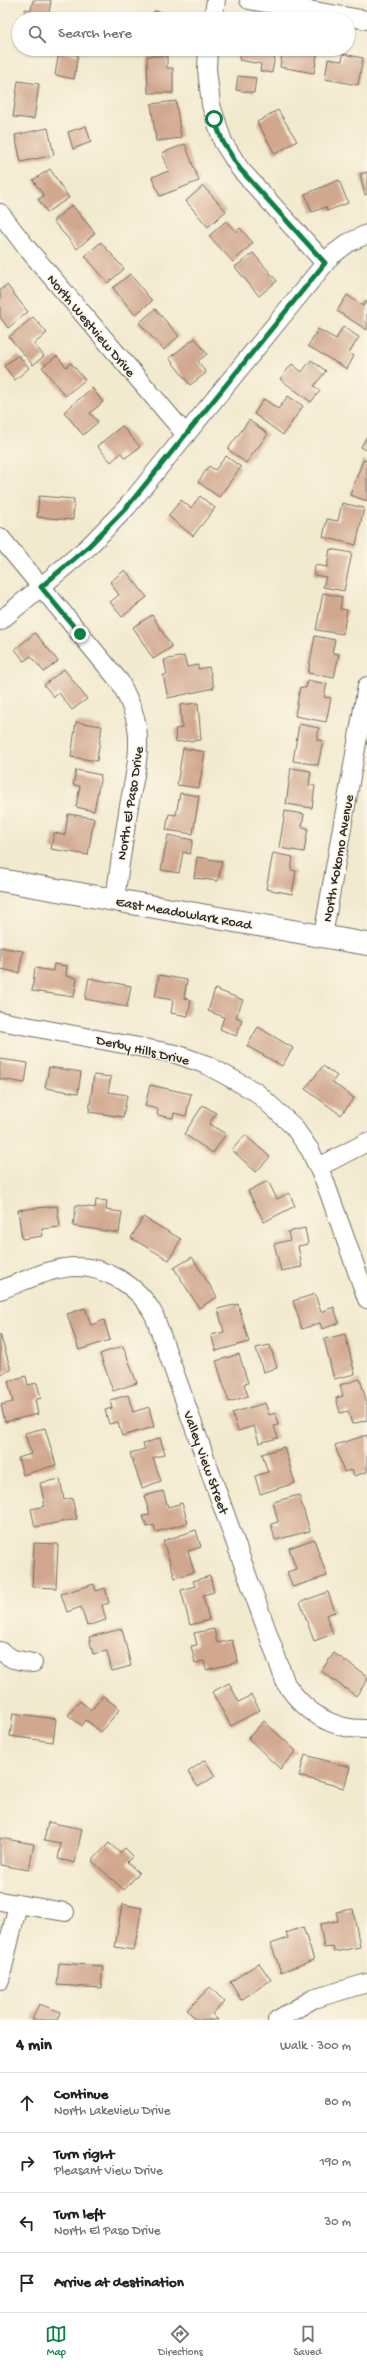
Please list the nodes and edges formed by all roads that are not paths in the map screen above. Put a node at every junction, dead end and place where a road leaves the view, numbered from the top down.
1 (216, 0) edge
2 (249, 0) edge
3 (214, 12) edge
4 (320, 12) edge
5 (355, 18) edge
6 (367, 20) edge
7 (208, 56) edge
8 (0, 213) edge
9 (367, 234) edge
10 (325, 263) junction
11 (186, 435) junction
12 (0, 537) edge
13 (41, 587) junction
14 (0, 621) edge
15 (367, 686) edge
16 (0, 880) edge
17 (115, 900) junction
18 (323, 936) junction
19 (367, 944) edge
20 (0, 1021) edge
21 (367, 1142) edge
22 (319, 1167) junction
23 (0, 1290) edge
24 (367, 1299) edge
25 (0, 1651) edge
26 (33, 1663) dead end
27 (367, 1729) edge
28 (0, 1901) edge
29 (18, 1904) junction
30 (65, 1912) dead end
31 (0, 1980) edge
32 (367, 1983) edge
33 (276, 2020) edge

1 - 3 street
2 - 4 street
5 - 6 street
7 - 10 street
8 - 11 street, North Westview Drive
9 - 10 street
10 - 11 street
11 - 13 street
12 - 13 street, North El Paso Drive
13 - 14 street
13 - 17 street, North El Paso Drive
15 - 18 street, North Kokomo Avenue
16 - 17 main road, East Meadowlark Road
17 - 18 main road, East Meadowlark Road
18 - 19 main road, East Meadowlark Road
20 - 22 street, Derby Hills Drive
21 - 22 street
22 - 24 street, Derby Hills Drive
23 - 27 street, Valley View Street
25 - 26 street
28 - 29 street
29 - 30 street
29 - 31 street
32 - 33 street

